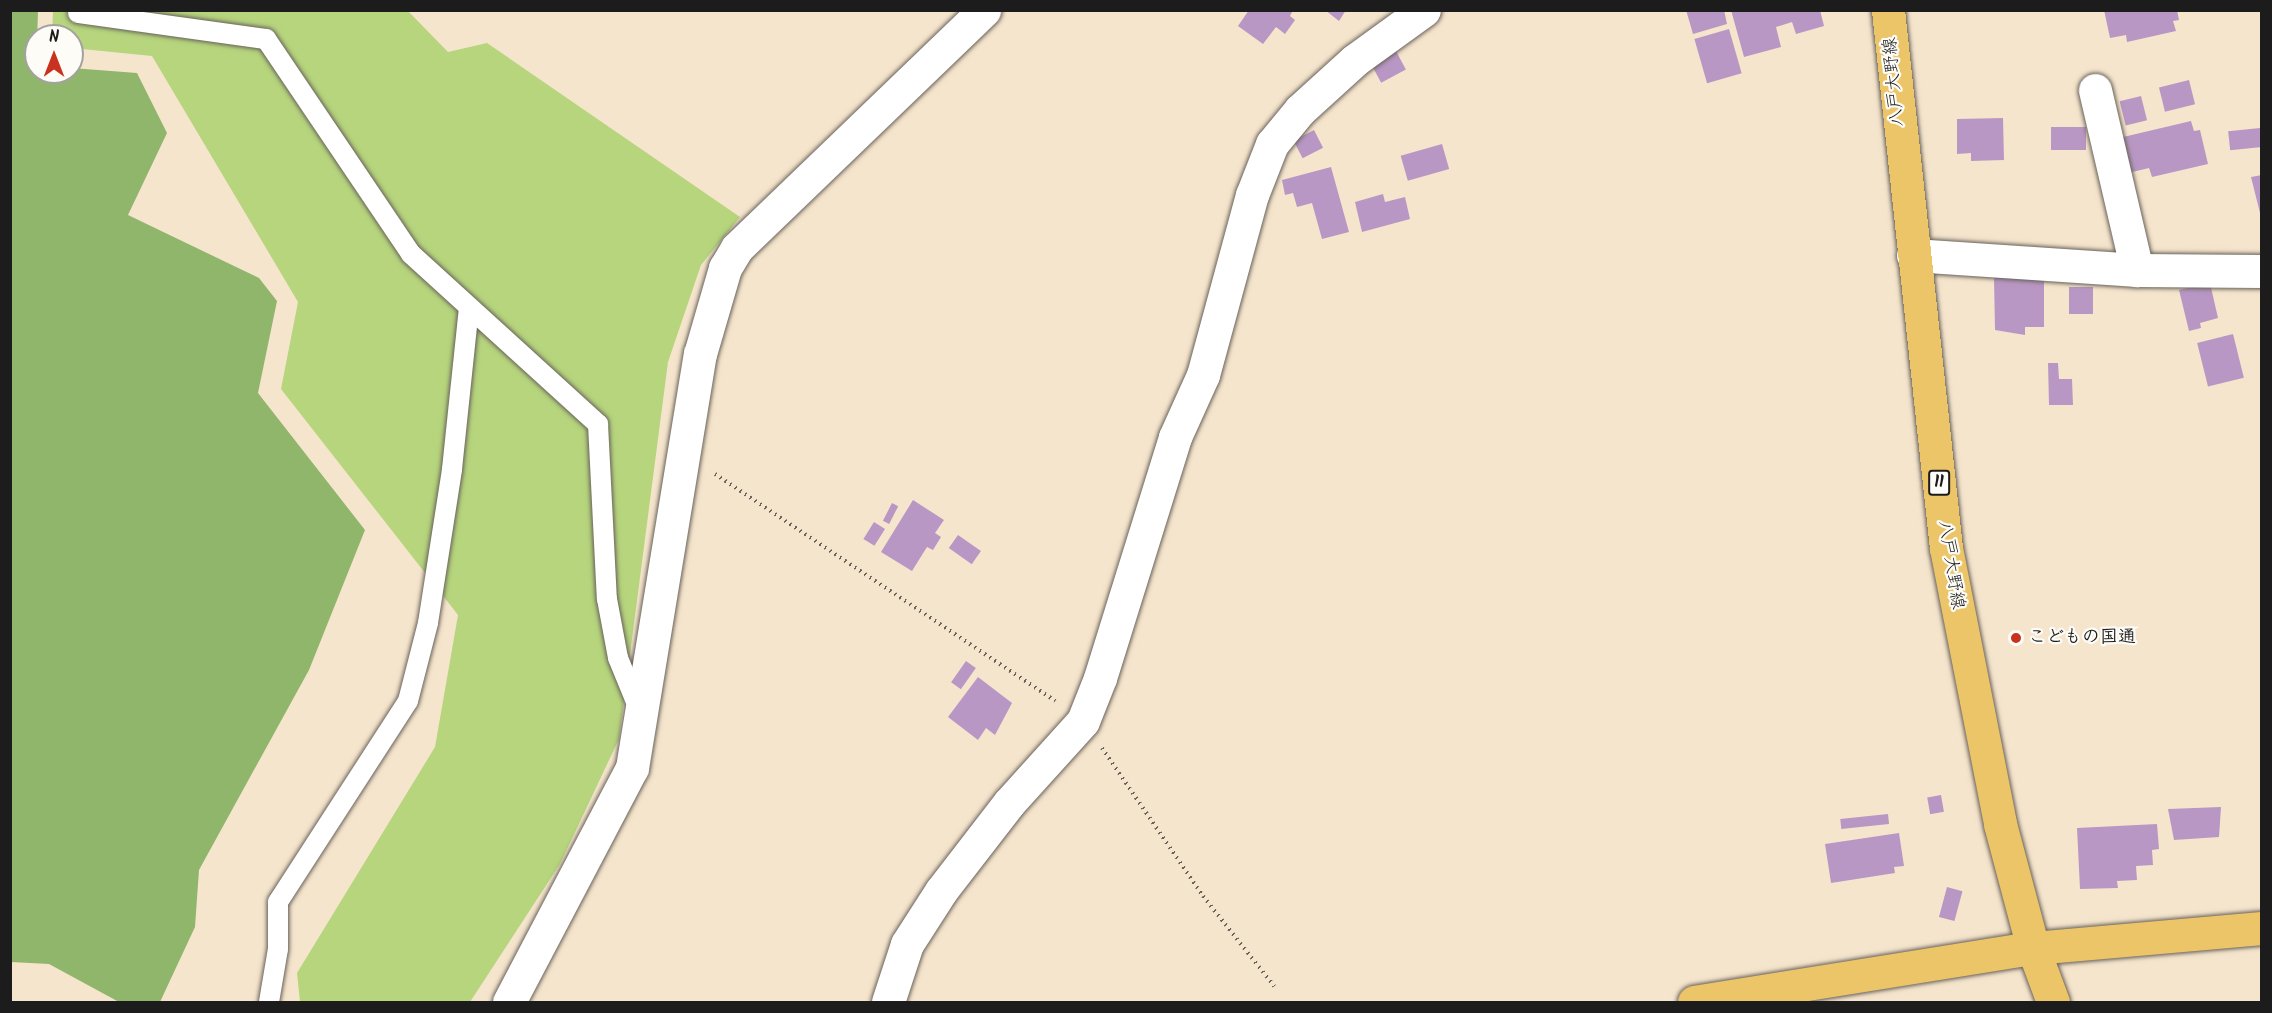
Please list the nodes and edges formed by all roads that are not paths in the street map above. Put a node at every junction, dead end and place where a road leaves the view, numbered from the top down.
1 (984, 10) edge
2 (1424, 10) edge
3 (1888, 10) edge
4 (78, 13) dead end
5 (2095, 90) dead end
6 (1913, 255) junction
7 (2137, 270) junction
8 (2262, 271) edge
9 (469, 308) junction
10 (641, 714) junction
11 (2262, 928) edge
12 (2033, 948) junction
13 (269, 1002) edge
14 (509, 1002) edge
15 (888, 1002) edge
16 (1694, 1002) edge
17 (2053, 1002) edge

1 - 10 street
2 - 15 street
3 - 6 main road, 八戸大野線 / 11
4 - 9 lane
5 - 7 street
6 - 7 street
6 - 12 main road, 八戸大野線 / 11
7 - 8 street
9 - 10 lane
9 - 13 lane
10 - 14 street
11 - 12 main road
12 - 16 main road
12 - 17 main road, 八戸大野線 / 11

